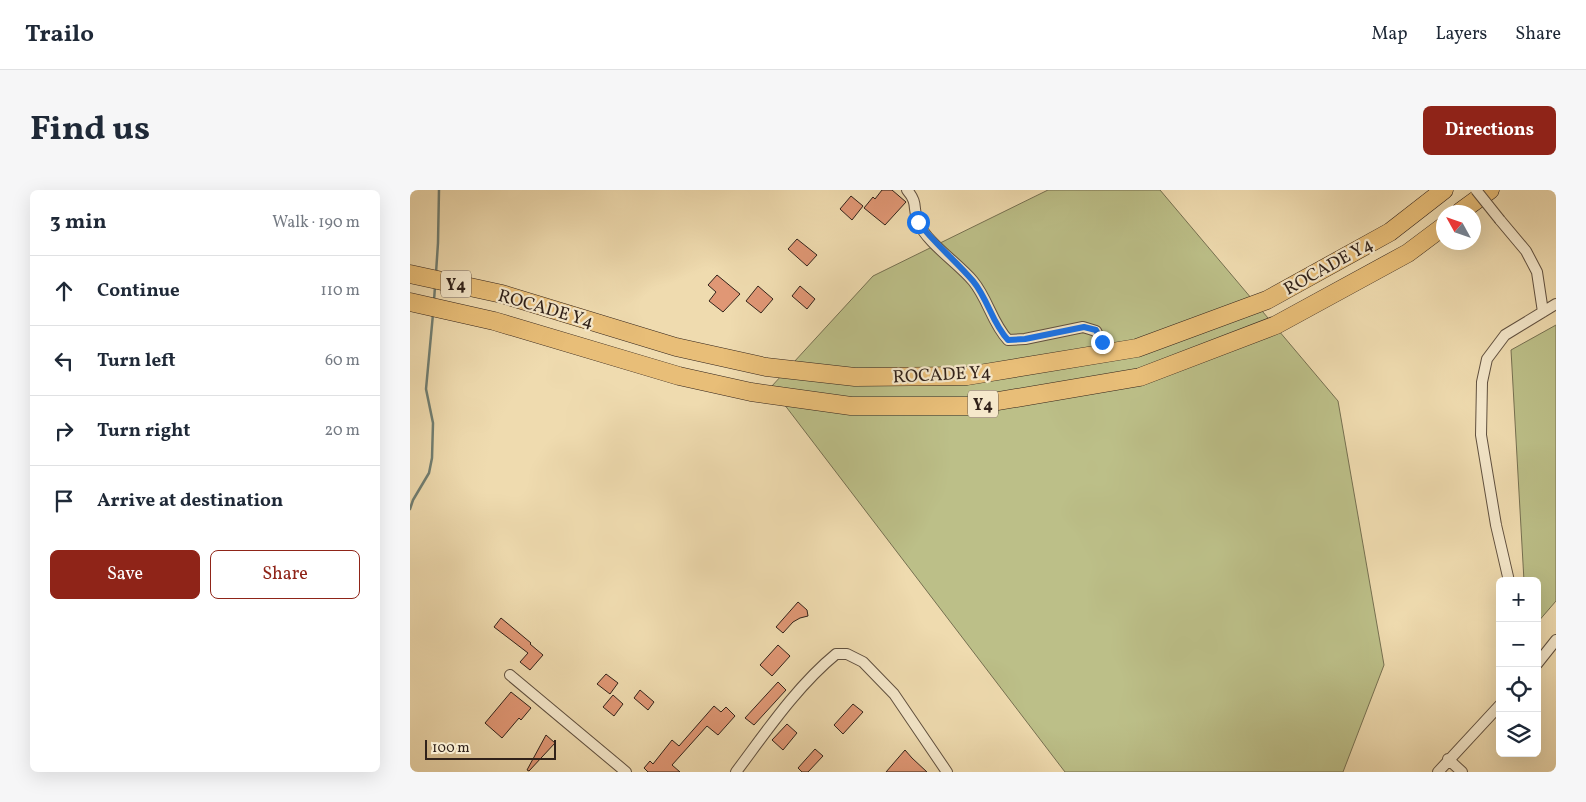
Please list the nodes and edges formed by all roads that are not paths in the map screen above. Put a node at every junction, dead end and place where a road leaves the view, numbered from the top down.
1 (907, 190) edge
2 (1444, 190) edge
3 (1476, 190) edge
4 (1490, 190) edge
5 (1470, 205) edge
6 (1436, 232) edge
7 (410, 274) edge
8 (410, 302) edge
9 (1556, 304) edge
10 (1543, 312) junction
11 (1107, 353) junction
12 (1508, 577) edge
13 (1556, 640) edge
14 (1541, 659) edge
15 (510, 675) dead end
16 (1496, 709) edge
17 (1448, 759) junction
18 (626, 772) edge
19 (736, 772) edge
20 (947, 772) edge
21 (1438, 772) edge
22 (1462, 772) edge

1 - 11 street
2 - 11 highway, ROCADE Y4 / Y4
3 - 10 street, bridge
4 - 5 highway
6 - 8 highway, ROCADE Y4 / Y4
7 - 11 highway, ROCADE Y4 / Y4
9 - 10 street
10 - 12 street
13 - 14 street
15 - 18 street
16 - 17 street
17 - 21 street
17 - 22 street
19 - 20 street

